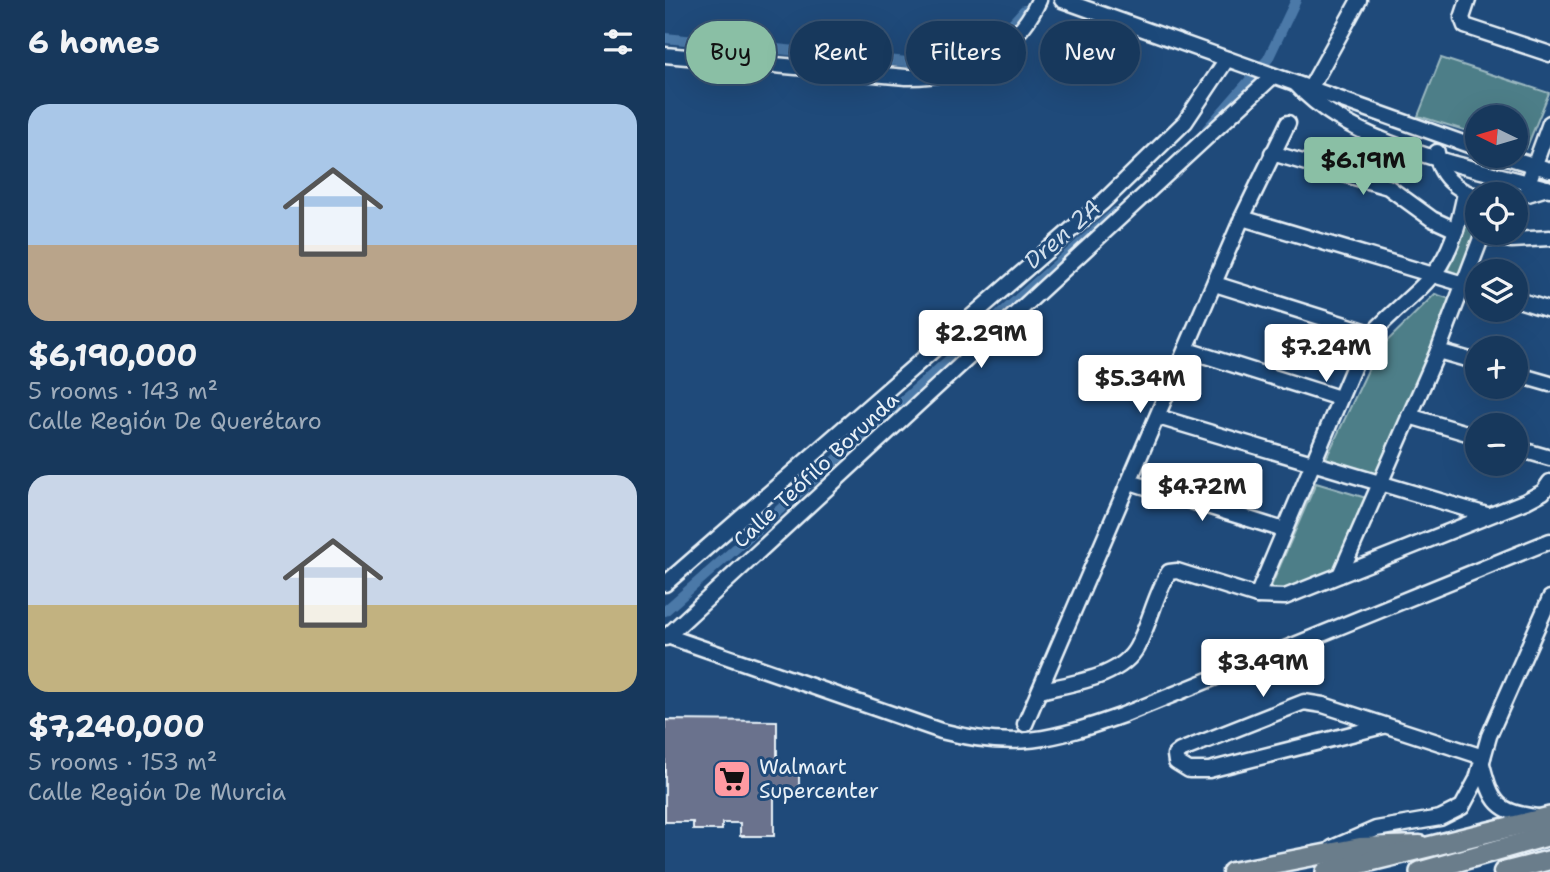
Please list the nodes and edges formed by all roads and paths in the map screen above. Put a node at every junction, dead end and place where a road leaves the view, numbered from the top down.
1 (1039, 0) edge
2 (1062, 0) edge
3 (1359, 0) edge
4 (1468, 0) edge
5 (1550, 54) edge
6 (665, 55) edge
7 (1232, 61) junction
8 (1268, 74) junction
9 (1305, 89) junction
10 (1289, 123) dead end
11 (1550, 123) edge
12 (1439, 137) junction
13 (1465, 145) edge
14 (1272, 153) junction
15 (1437, 156) junction
16 (1528, 163) edge
17 (1534, 165) junction
18 (1550, 170) edge
19 (1525, 182) edge
20 (1528, 183) joint
21 (1549, 187) edge
22 (1465, 190) edge
23 (1528, 194) edge
24 (1465, 209) edge
25 (1242, 218) junction
26 (1456, 230) junction
27 (1550, 238) edge
28 (1528, 239) edge
29 (1433, 275) junction
30 (1215, 284) junction
31 (1465, 284) edge
32 (1465, 298) edge
33 (1528, 303) edge
34 (1550, 310) edge
35 (1371, 333) junction
36 (1187, 350) junction
37 (1438, 351) junction
38 (1465, 359) edge
39 (1528, 378) edge
40 (1550, 384) edge
41 (1339, 398) junction
42 (1409, 416) junction
43 (1158, 417) junction
44 (1465, 432) edge
45 (1528, 452) edge
46 (1550, 458) edge
47 (1313, 462) junction
48 (1130, 482) junction
49 (1379, 482) junction
50 (1550, 482) edge
51 (1487, 515) junction
52 (1284, 530) junction
53 (1550, 541) edge
54 (1340, 575) junction
55 (665, 584) edge
56 (1257, 596) junction
57 (1548, 607) edge
58 (666, 637) edge
59 (1040, 691) junction
60 (1025, 724) dead end
61 (1383, 726) junction
62 (1482, 761) junction
63 (1549, 823) edge
64 (1431, 845) junction
65 (1325, 852) junction
66 (1550, 860) edge
67 (1425, 871) edge
68 (1232, 872) edge
69 (1326, 872) edge
70 (1503, 872) edge

1 - 6 street
2 - 7 street
3 - 9 street
4 - 5 street
7 - 8 street
7 - 55 street, Calle Teófilo Borunda
8 - 9 street
8 - 58 street, Calle Teófilo Borunda
9 - 12 street
9 - 15 street
10 - 14 street
11 - 17 street
12 - 13 street
12 - 15 street
14 - 25 street
14 - 26 street
15 - 19 street
15 - 22 street
16 - 17 street
17 - 18 street
17 - 20 street
20 - 21 street
21 - 23 street
24 - 26 street
25 - 29 street
25 - 30 street
26 - 29 street
27 - 28 street
29 - 31 street
29 - 35 street
30 - 35 street
30 - 36 street
32 - 37 street
33 - 34 street
35 - 41 street
36 - 41 street
36 - 43 street
37 - 38 street
37 - 42 street
39 - 40 street
41 - 47 street
42 - 44 street
42 - 49 street
43 - 47 street
43 - 48 street
45 - 46 street
47 - 49 street
47 - 52 street
48 - 52 street
48 - 59 street
49 - 51 street
49 - 54 street
50 - 51 street
51 - 54 street
52 - 56 street
53 - 58 street
54 - 56 street
56 - 59 street
57 - 62 street
59 - 60 street
61 - 61 street
61 - 62 street
62 - 63 street
62 - 65 street
63 - 64 highway
63 - 67 highway
64 - 65 main road
64 - 69 highway
65 - 68 main road
66 - 70 main road

